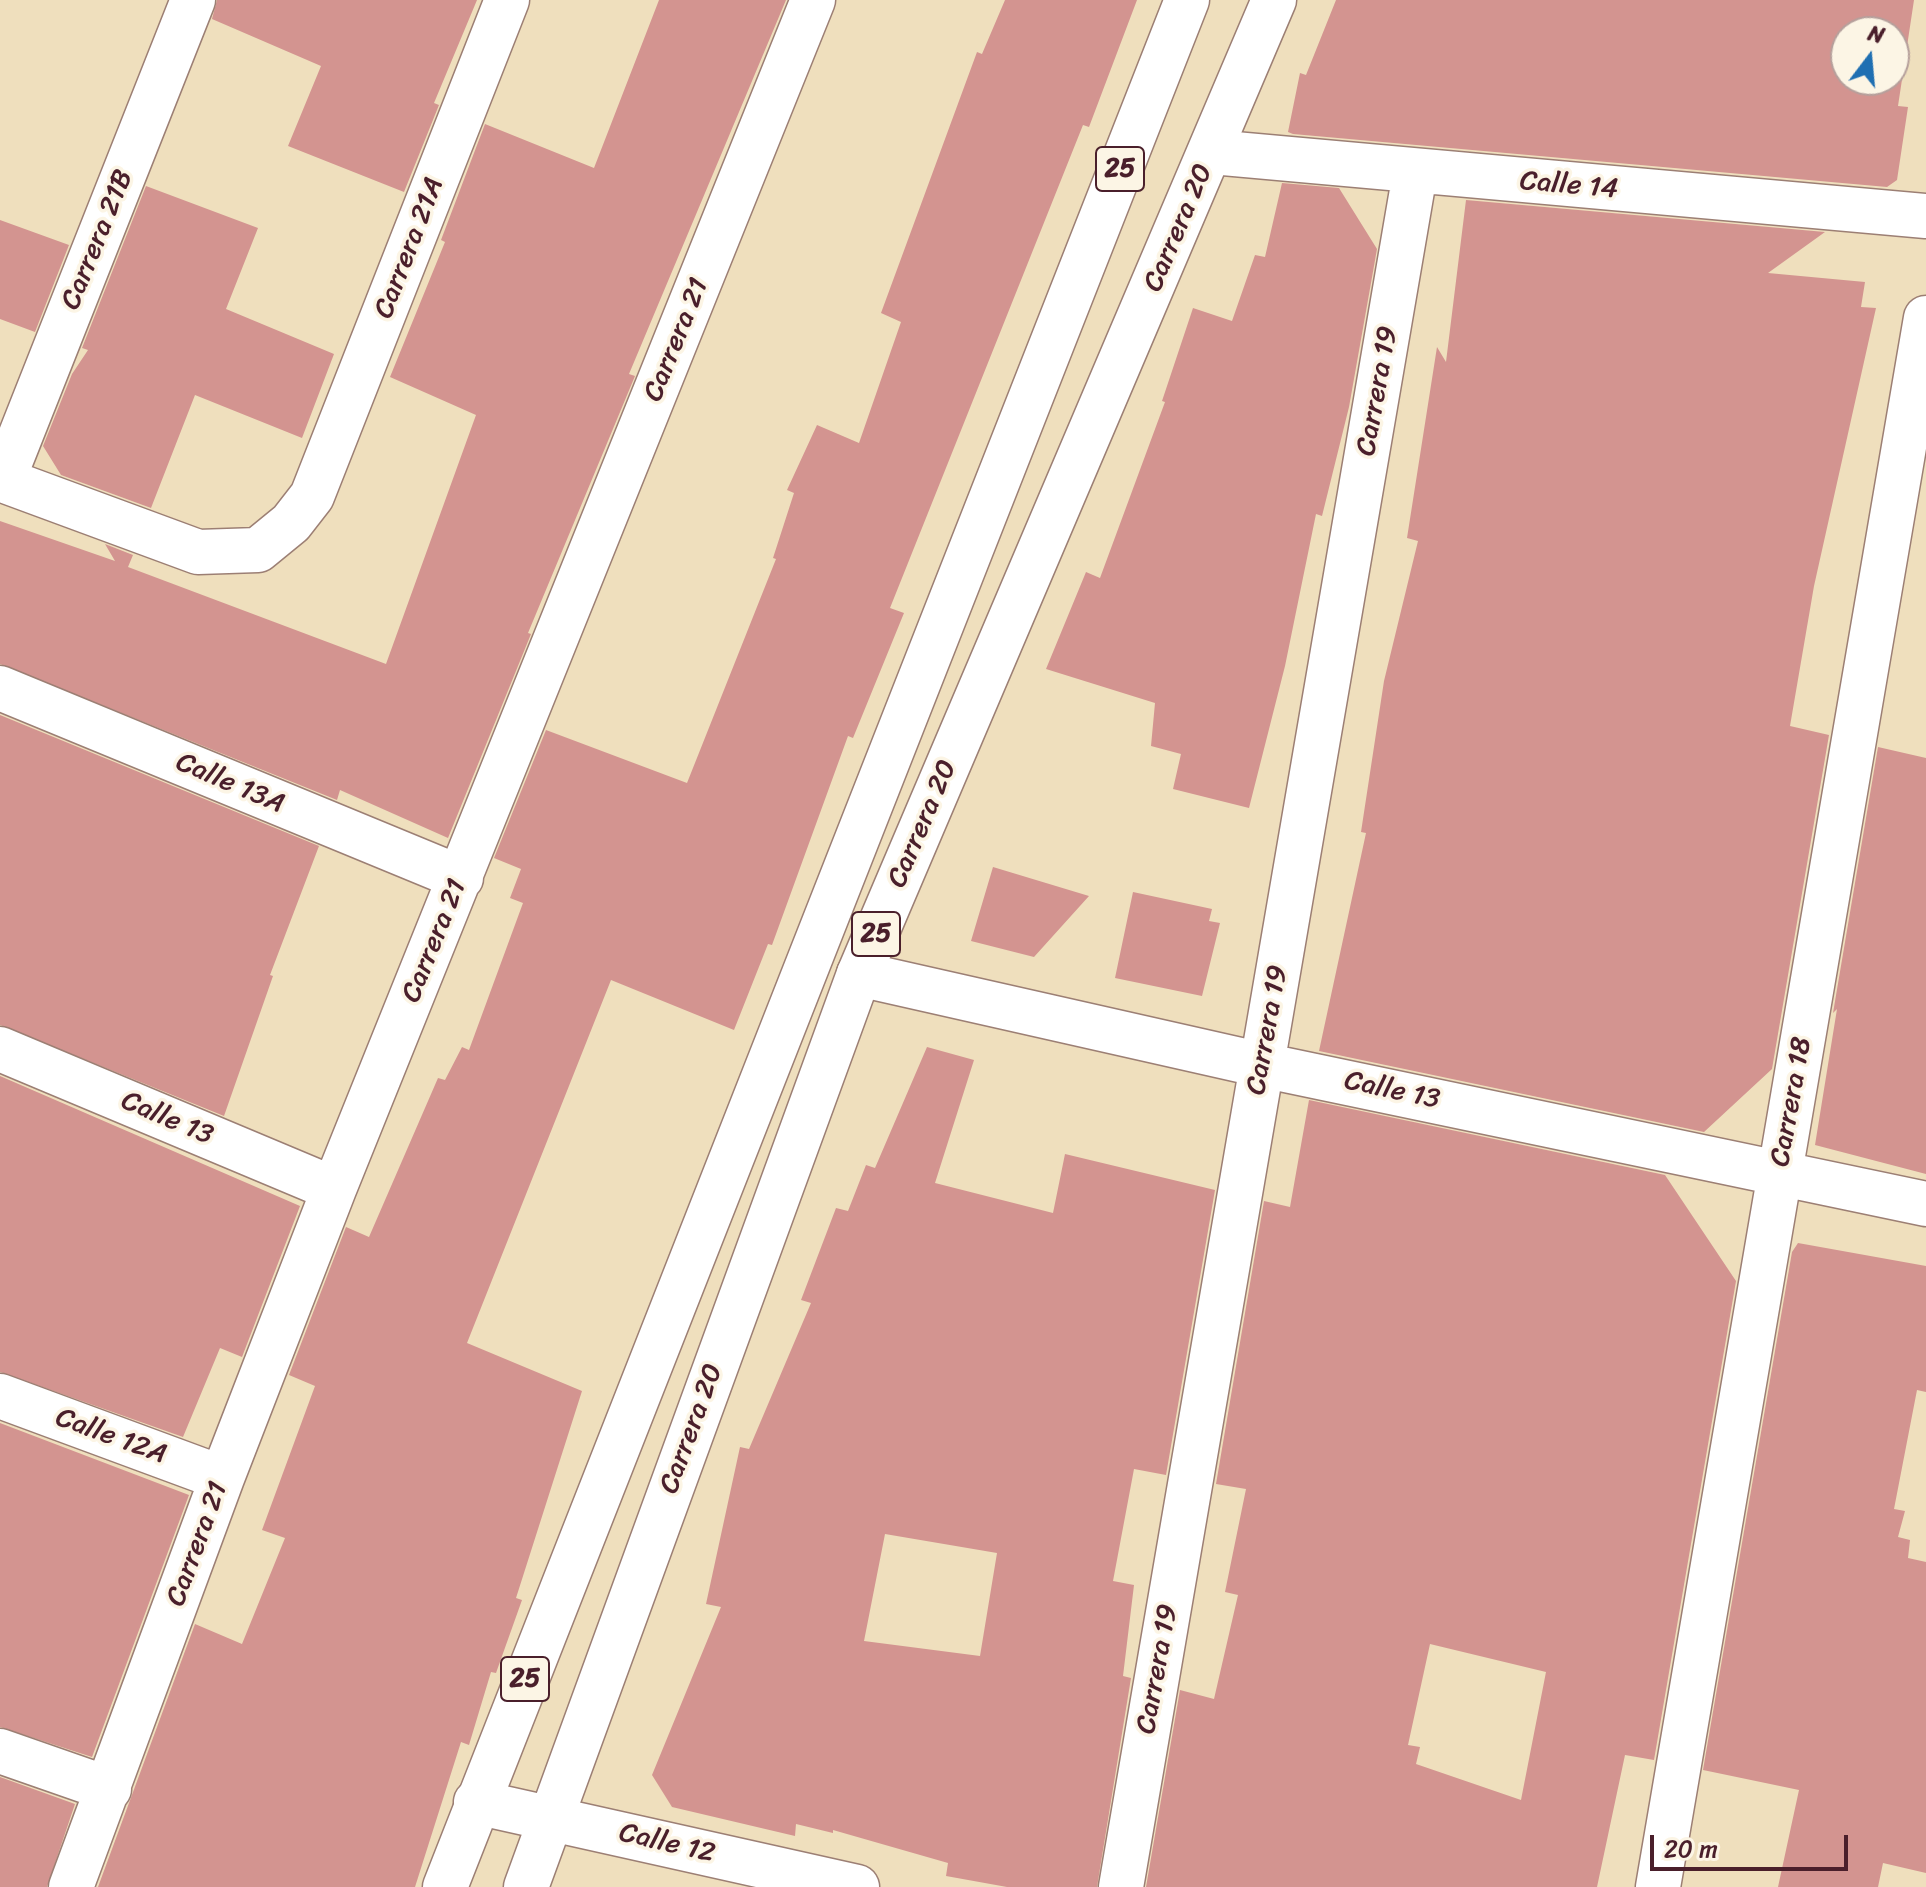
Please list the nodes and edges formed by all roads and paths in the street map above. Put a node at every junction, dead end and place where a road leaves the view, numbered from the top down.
1 (193, 0) edge
2 (507, 0) edge
3 (813, 0) edge
4 (1187, 0) edge
5 (1274, 0) edge
6 (1212, 152) junction
7 (1415, 173) junction
8 (1926, 216) edge
9 (1926, 318) edge
10 (2, 479) edge
11 (0, 688) edge
12 (461, 878) junction
13 (859, 974) junction
14 (0, 1049) edge
15 (1262, 1065) junction
16 (1780, 1172) junction
17 (334, 1189) junction
18 (1926, 1204) edge
19 (0, 1396) edge
20 (222, 1478) junction
21 (0, 1751) edge
22 (109, 1789) junction
23 (476, 1802) junction
24 (550, 1817) junction
25 (71, 1887) edge
26 (445, 1887) edge
27 (526, 1887) edge
28 (857, 1887) edge
29 (1121, 1887) edge
30 (1658, 1887) edge

1 - 10 street, Carrera 21B
2 - 10 street, Carrera 21A
3 - 12 street, Carrera 21
4 - 23 street, Carrera 20 / 25
5 - 6 street, Carrera 20 / 25
6 - 7 street, Calle 14
6 - 13 street, Carrera 20 / 25
7 - 8 street, Calle 14
7 - 15 street, Carrera 19
9 - 16 street, Carrera 18
11 - 12 street, Calle 13A
12 - 17 street, Carrera 21
13 - 15 street, Calle 13
13 - 24 street, Carrera 20 / 25
14 - 17 street, Calle 13
15 - 16 street, Calle 13
15 - 29 street, Carrera 19
16 - 18 street, Calle 13
16 - 30 street, Carrera 18
17 - 20 street, Carrera 21
19 - 20 street, Calle 12A
20 - 22 street, Carrera 21
21 - 22 street
22 - 25 street, Carrera 21
23 - 24 street, Calle 12
23 - 26 street, Carrera 20 / 25
24 - 27 street, Carrera 20 / 25
24 - 28 street, Calle 12

